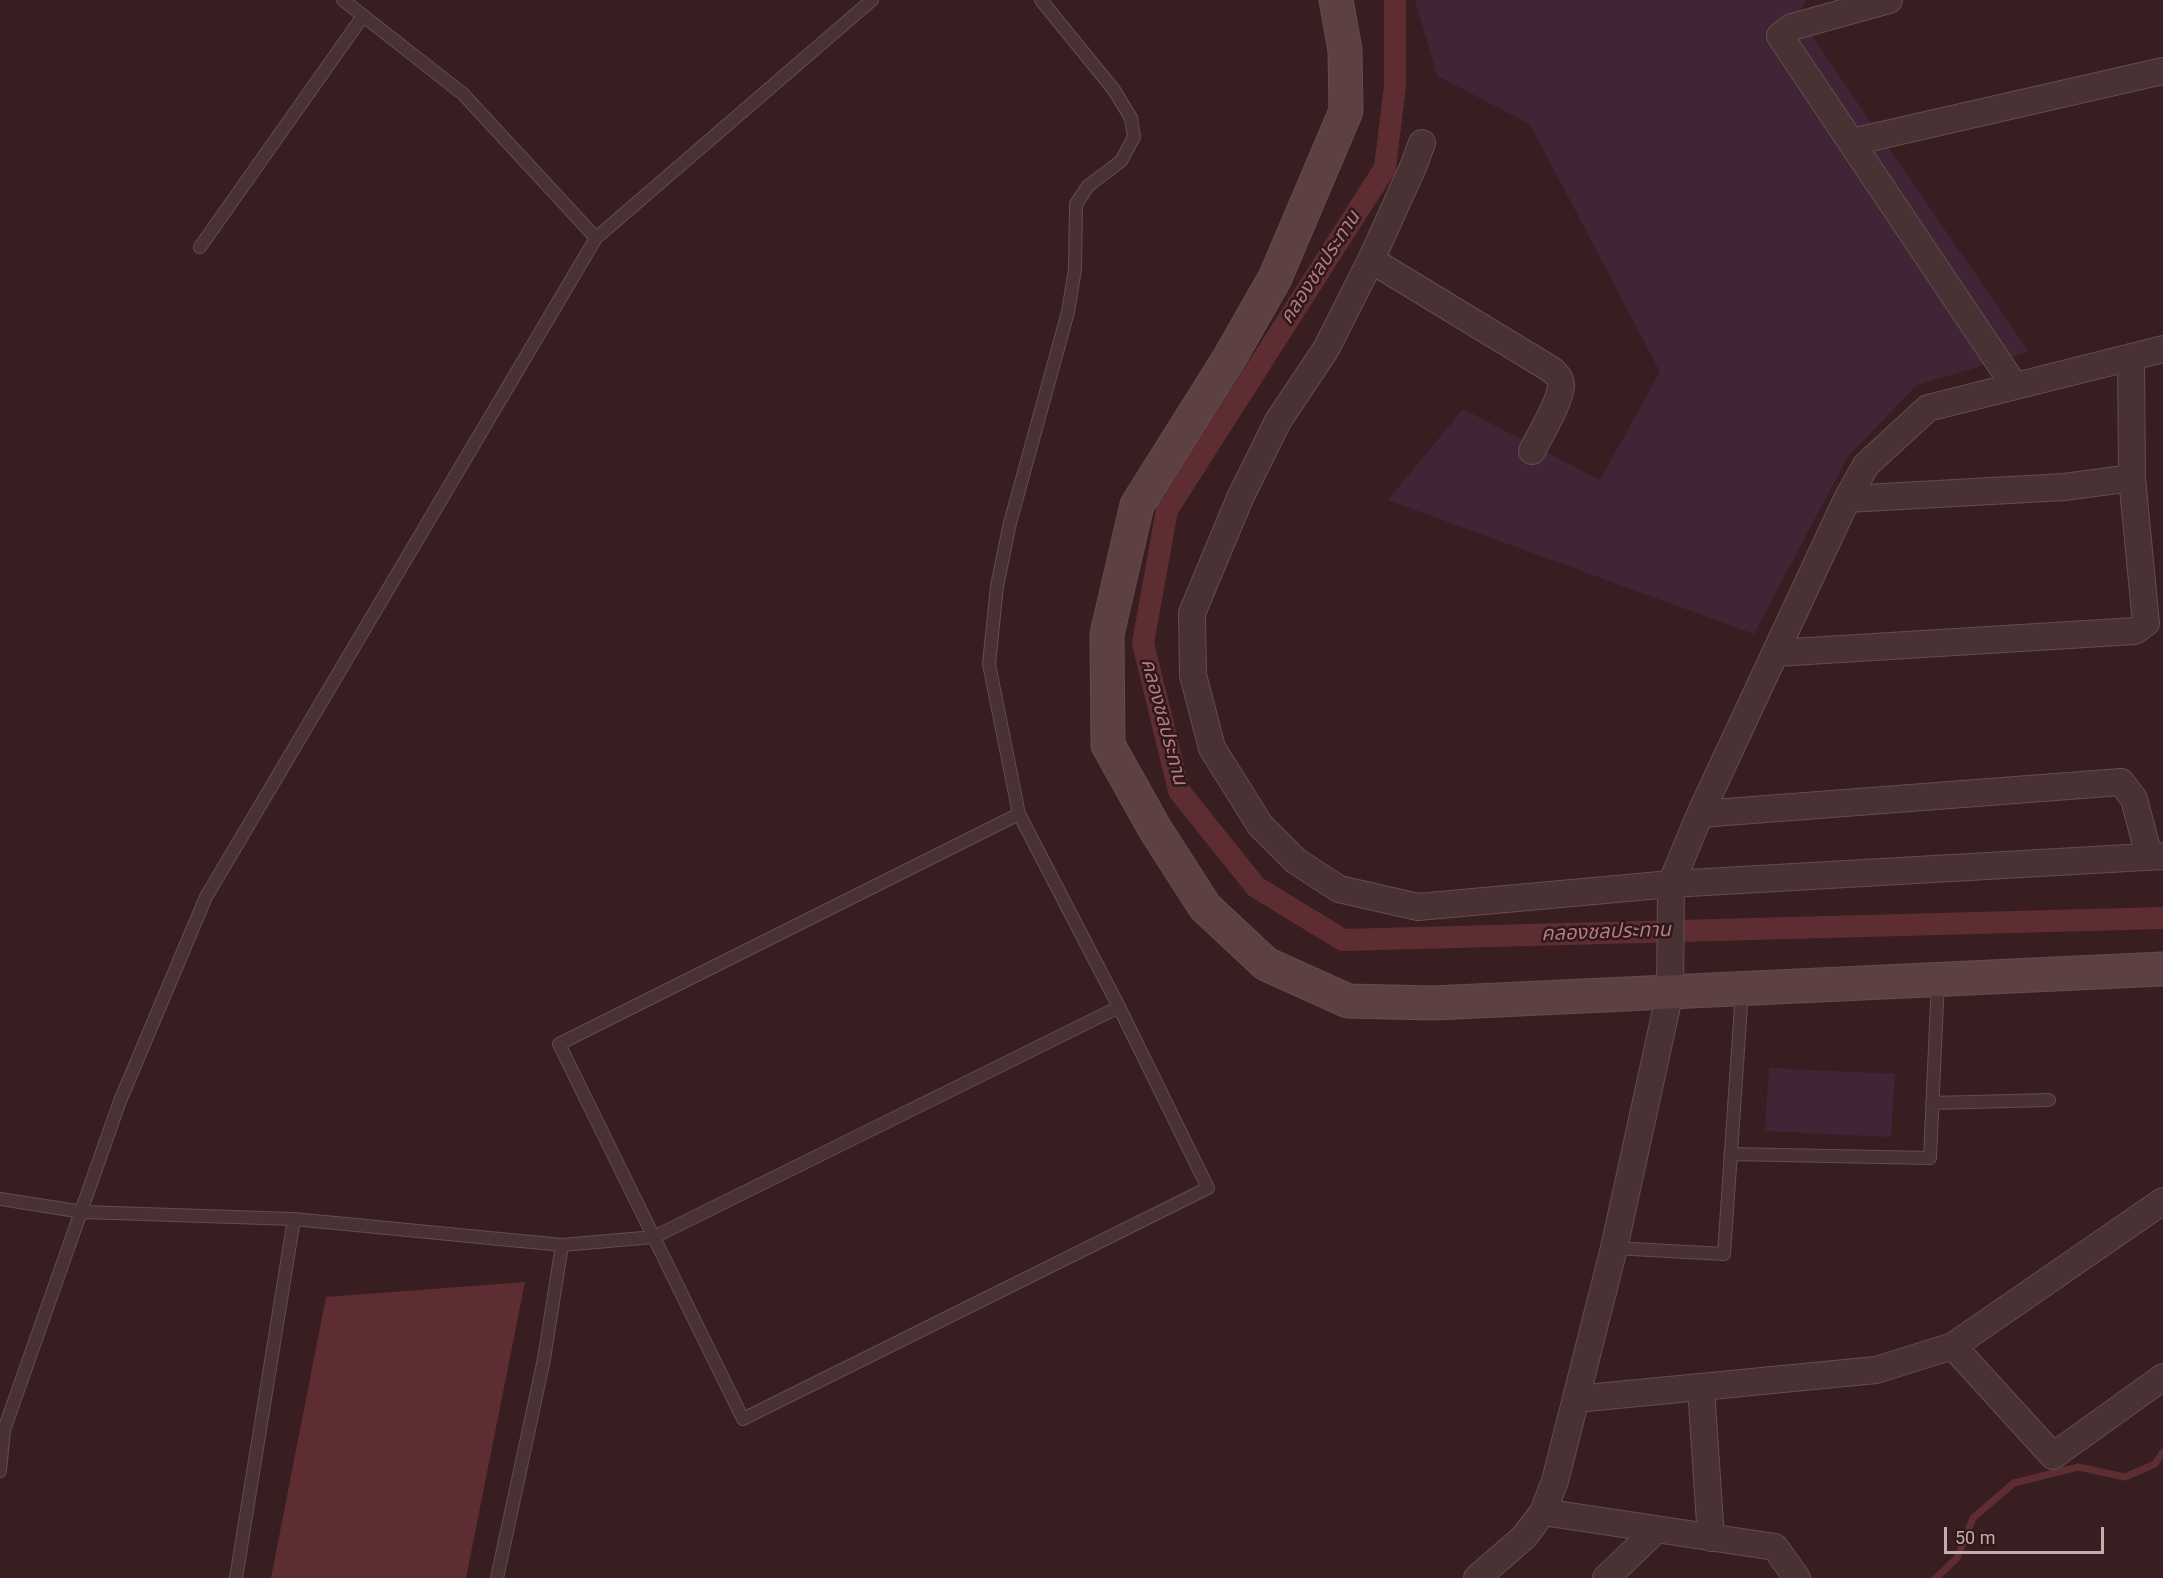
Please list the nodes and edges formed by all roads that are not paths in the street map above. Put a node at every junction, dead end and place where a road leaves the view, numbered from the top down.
1 (343, 0) edge
2 (872, 0) edge
3 (1041, 0) edge
4 (1336, 0) edge
5 (1889, 0) edge
6 (363, 16) junction
7 (2163, 71) edge
8 (1852, 142) junction
9 (1422, 143) dead end
10 (596, 238) junction
11 (200, 247) dead end
12 (1371, 260) junction
13 (2163, 350) edge
14 (2131, 357) junction
15 (2014, 385) junction
16 (1532, 452) dead end
17 (2133, 478) junction
18 (1847, 499) junction
19 (1776, 653) junction
20 (1019, 814) junction
21 (1700, 814) junction
22 (2156, 856) edge
23 (1671, 884) junction
24 (2163, 969) edge
25 (1938, 980) junction
26 (1742, 990) junction
27 (1670, 992) junction
28 (1119, 1007) junction
29 (2049, 1100) dead end
30 (1932, 1103) junction
31 (1730, 1155) junction
32 (0, 1199) edge
33 (2163, 1201) edge
34 (83, 1212) junction
35 (294, 1219) junction
36 (654, 1237) junction
37 (562, 1245) junction
38 (1614, 1248) junction
39 (1953, 1346) junction
40 (2163, 1377) edge
41 (1701, 1388) junction
42 (1576, 1399) junction
43 (2, 1430) edge
44 (0, 1471) edge
45 (1543, 1512) junction
46 (1656, 1530) junction
47 (1711, 1538) junction
48 (236, 1578) edge
49 (497, 1578) edge
50 (1477, 1578) edge
51 (1606, 1578) edge
52 (1797, 1578) edge

1 - 6 lane
2 - 10 lane
3 - 20 lane
4 - 27 street
5 - 8 street
6 - 10 lane
6 - 11 lane
7 - 8 street
8 - 15 street
9 - 12 street
10 - 34 lane
12 - 16 street
12 - 23 street
13 - 14 street
14 - 15 street
14 - 17 street
15 - 18 street
17 - 18 street
17 - 19 street
18 - 19 street
19 - 21 street
20 - 28 lane
20 - 36 lane
21 - 22 street
21 - 23 street
22 - 23 street
23 - 27 street
24 - 25 street
25 - 26 street
25 - 30 lane
26 - 27 street
26 - 31 lane
27 - 38 street
28 - 36 lane
28 - 36 lane
29 - 30 lane
30 - 31 lane
31 - 38 lane
32 - 34 lane
33 - 39 street
34 - 35 lane
34 - 43 lane
35 - 37 lane
35 - 48 lane
36 - 37 lane
37 - 49 lane
38 - 42 street
39 - 40 street
39 - 41 street
41 - 42 street
41 - 47 street
42 - 45 street
43 - 44 lane
45 - 46 street
45 - 50 street
46 - 47 street
46 - 51 street
47 - 52 street

